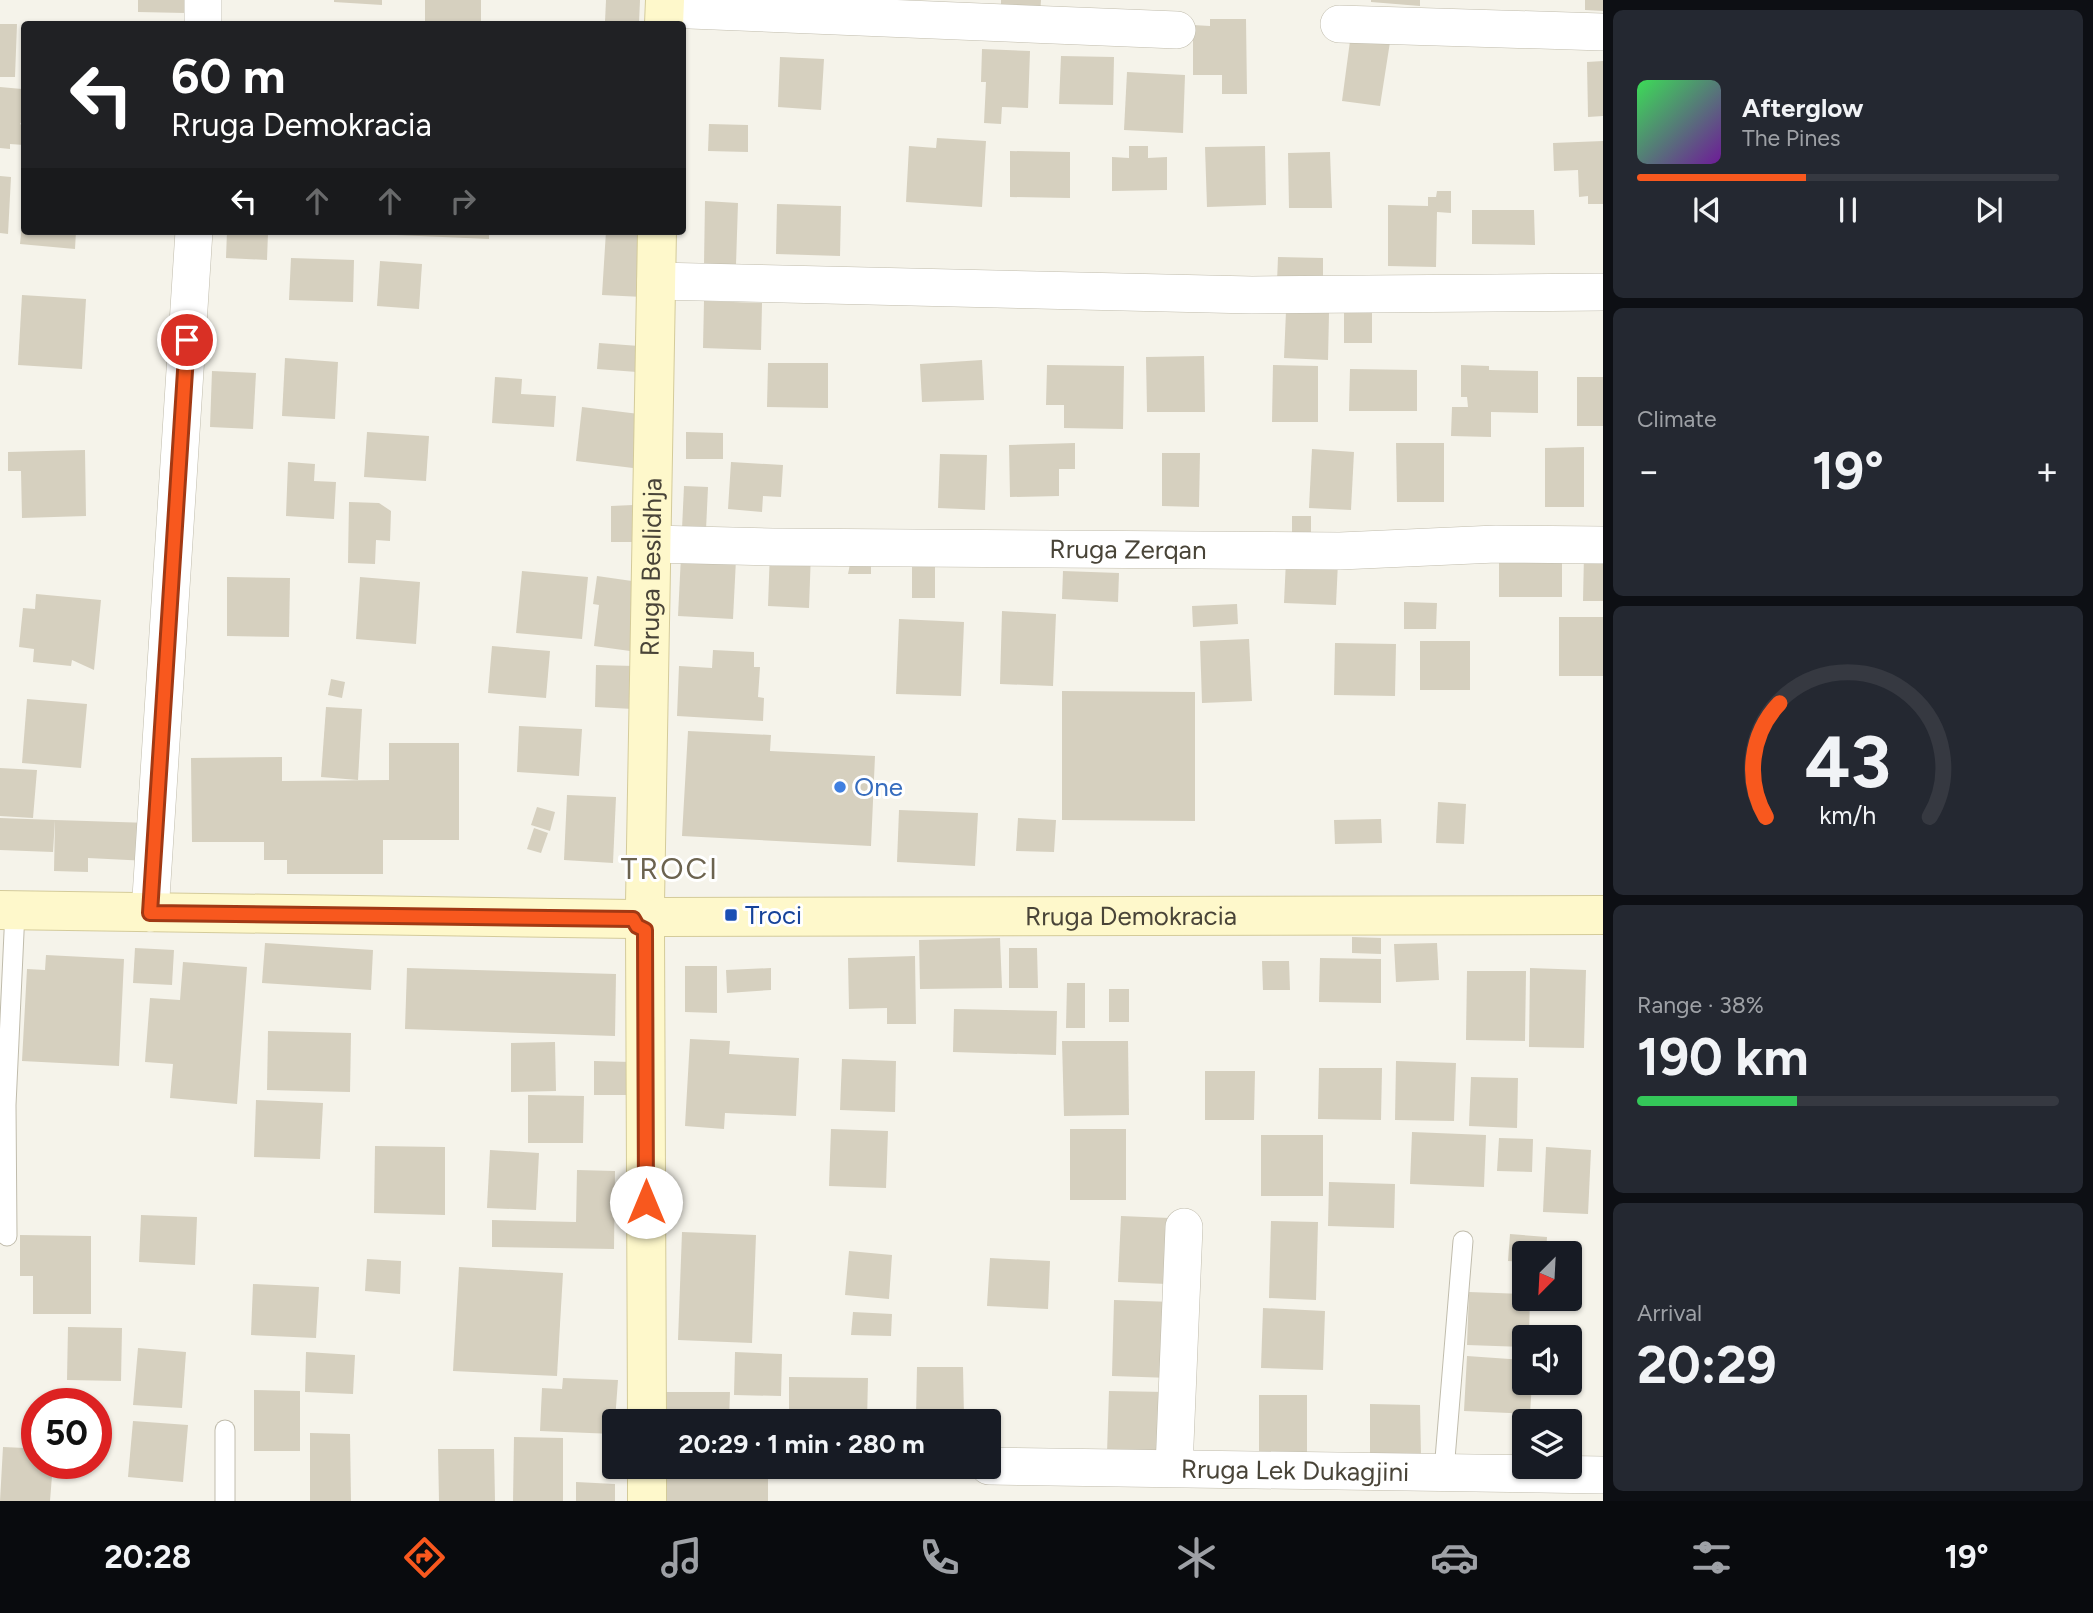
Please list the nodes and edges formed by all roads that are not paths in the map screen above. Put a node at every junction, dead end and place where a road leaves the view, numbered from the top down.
1 (204, 0) edge
2 (665, 11) edge
3 (203, 21) edge
4 (1339, 24) dead end
5 (1177, 30) dead end
6 (1603, 32) edge
7 (194, 235) edge
8 (657, 235) edge
9 (656, 281) junction
10 (1603, 292) edge
11 (652, 544) junction
12 (1603, 545) edge
13 (7, 911) edge
14 (150, 913) junction
15 (1603, 915) edge
16 (646, 917) junction
17 (1184, 1227) dead end
18 (8, 1236) dead end
19 (1463, 1241) dead end
20 (647, 1409) edge
21 (225, 1430) dead end
22 (1001, 1466) edge
23 (1174, 1468) junction
24 (1444, 1471) junction
25 (1603, 1475) edge
26 (647, 1479) edge
27 (225, 1501) edge
28 (647, 1501) edge

1 - 3 street
2 - 5 street
4 - 6 street
7 - 14 street
8 - 9 main road, Rruga Beslidhja
9 - 10 street
9 - 11 main road, Rruga Beslidhja
11 - 12 street, Rruga Zerqan
11 - 16 main road, Rruga Beslidhja
13 - 14 main road, Rruga Demokracia
13 - 18 lane
14 - 16 main road, Rruga Demokracia
15 - 16 main road, Rruga Demokracia
16 - 20 main road, Rruga Beslidhja
17 - 23 street
19 - 24 lane
21 - 27 lane
22 - 23 street, Rruga Lek Dukagjini
23 - 24 street, Rruga Lek Dukagjini
24 - 25 street, Rruga Lek Dukagjini
26 - 28 main road

